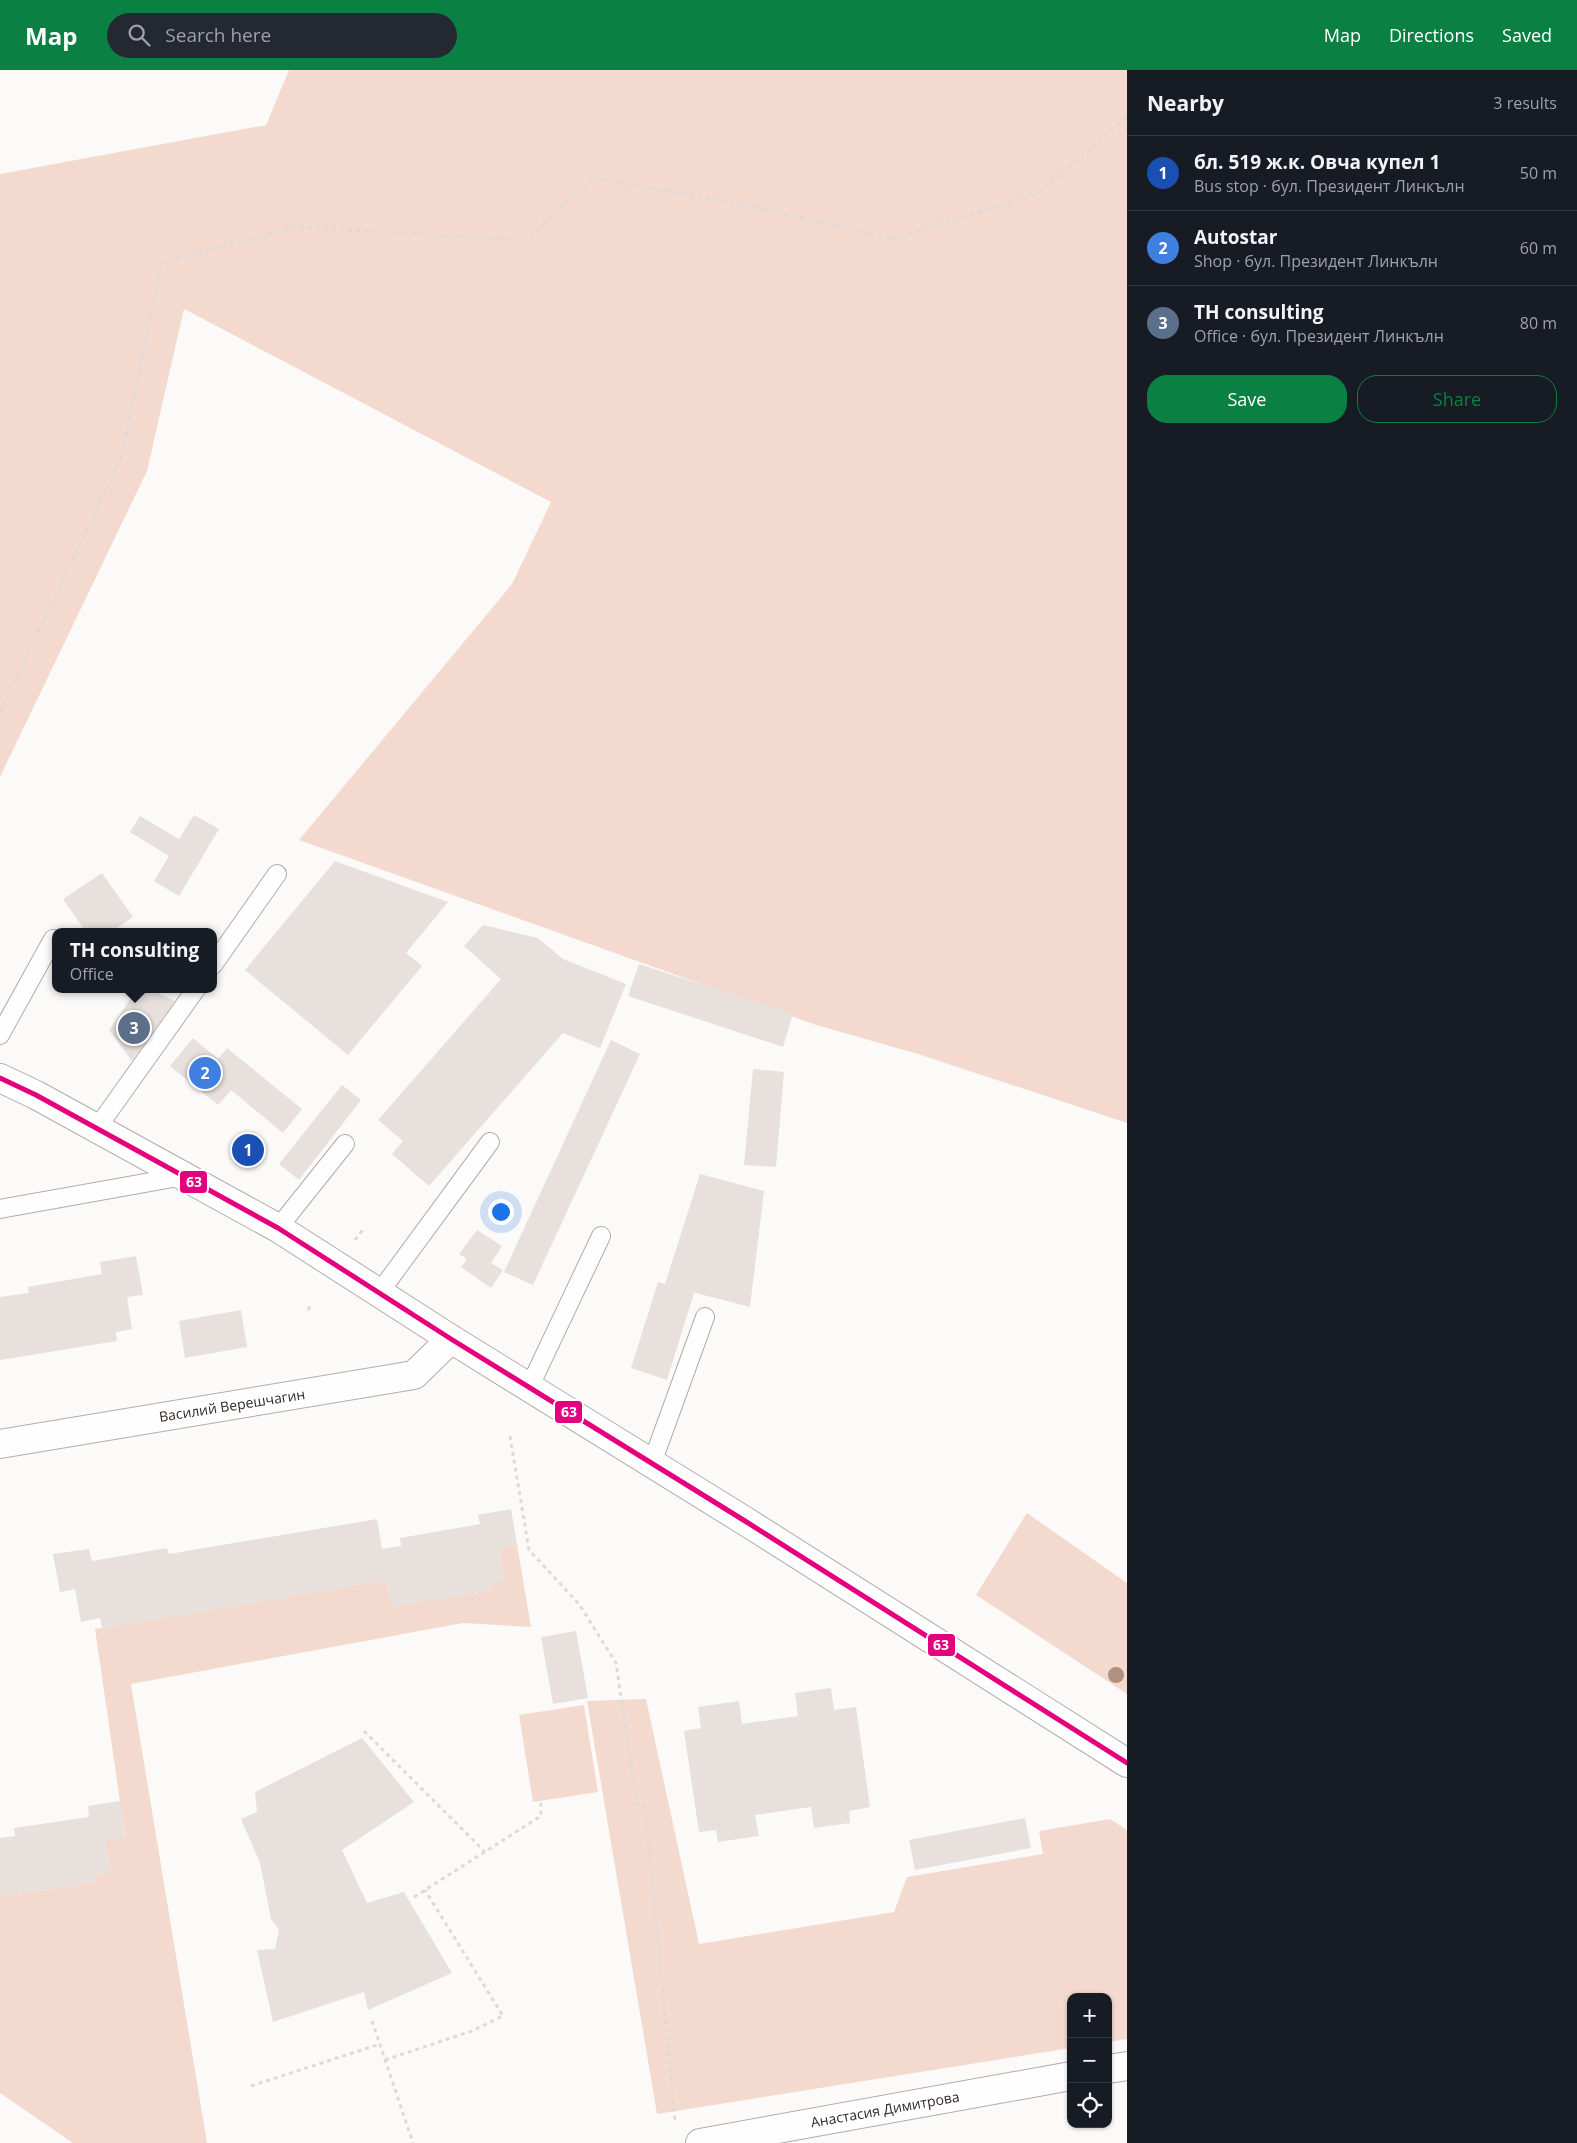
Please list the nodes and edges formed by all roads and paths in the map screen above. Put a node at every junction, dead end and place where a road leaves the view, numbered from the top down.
1 (1127, 117) edge
2 (0, 712) edge
3 (277, 874) dead end
4 (52, 941) edge
5 (217, 959) edge
6 (193, 993) edge
7 (0, 1035) edge
8 (0, 1078) edge
9 (97, 1128) junction
10 (490, 1142) dead end
11 (345, 1144) dead end
12 (184, 1175) junction
13 (0, 1210) edge
14 (278, 1228) junction
15 (362, 1229) dead end
16 (601, 1236) dead end
17 (354, 1242) dead end
18 (379, 1293) junction
19 (312, 1303) dead end
20 (308, 1310) dead end
21 (705, 1317) dead end
22 (451, 1339) junction
23 (529, 1388) junction
24 (510, 1436) dead end
25 (0, 1444) edge
26 (652, 1463) junction
27 (364, 1731) dead end
28 (1127, 1763) edge
29 (541, 1793) dead end
30 (485, 1852) junction
31 (425, 1890) junction
32 (414, 1897) dead end
33 (372, 2021) dead end
34 (380, 2044) junction
35 (386, 2060) junction
36 (1127, 2066) edge
37 (1112, 2068) edge
38 (1067, 2077) edge
39 (251, 2086) dead end
40 (675, 2123) dead end
41 (413, 2143) edge
42 (700, 2143) edge

1 - 2 path
3 - 5 lane
4 - 7 lane
6 - 9 lane
8 - 9 street
9 - 12 street
10 - 18 lane
11 - 14 lane
12 - 13 lane
12 - 14 street
14 - 18 street
15 - 17 path
16 - 23 lane
18 - 22 street
19 - 20 path
21 - 26 lane
22 - 23 street
22 - 25 street, Василий Верешчагин
23 - 26 street
24 - 40 path
26 - 28 street
27 - 30 path
29 - 30 path
30 - 31 path
31 - 32 path
31 - 35 path
33 - 34 path
34 - 35 path
34 - 39 path
35 - 41 path
36 - 37 street
38 - 42 street, Анастасия Димитрова

